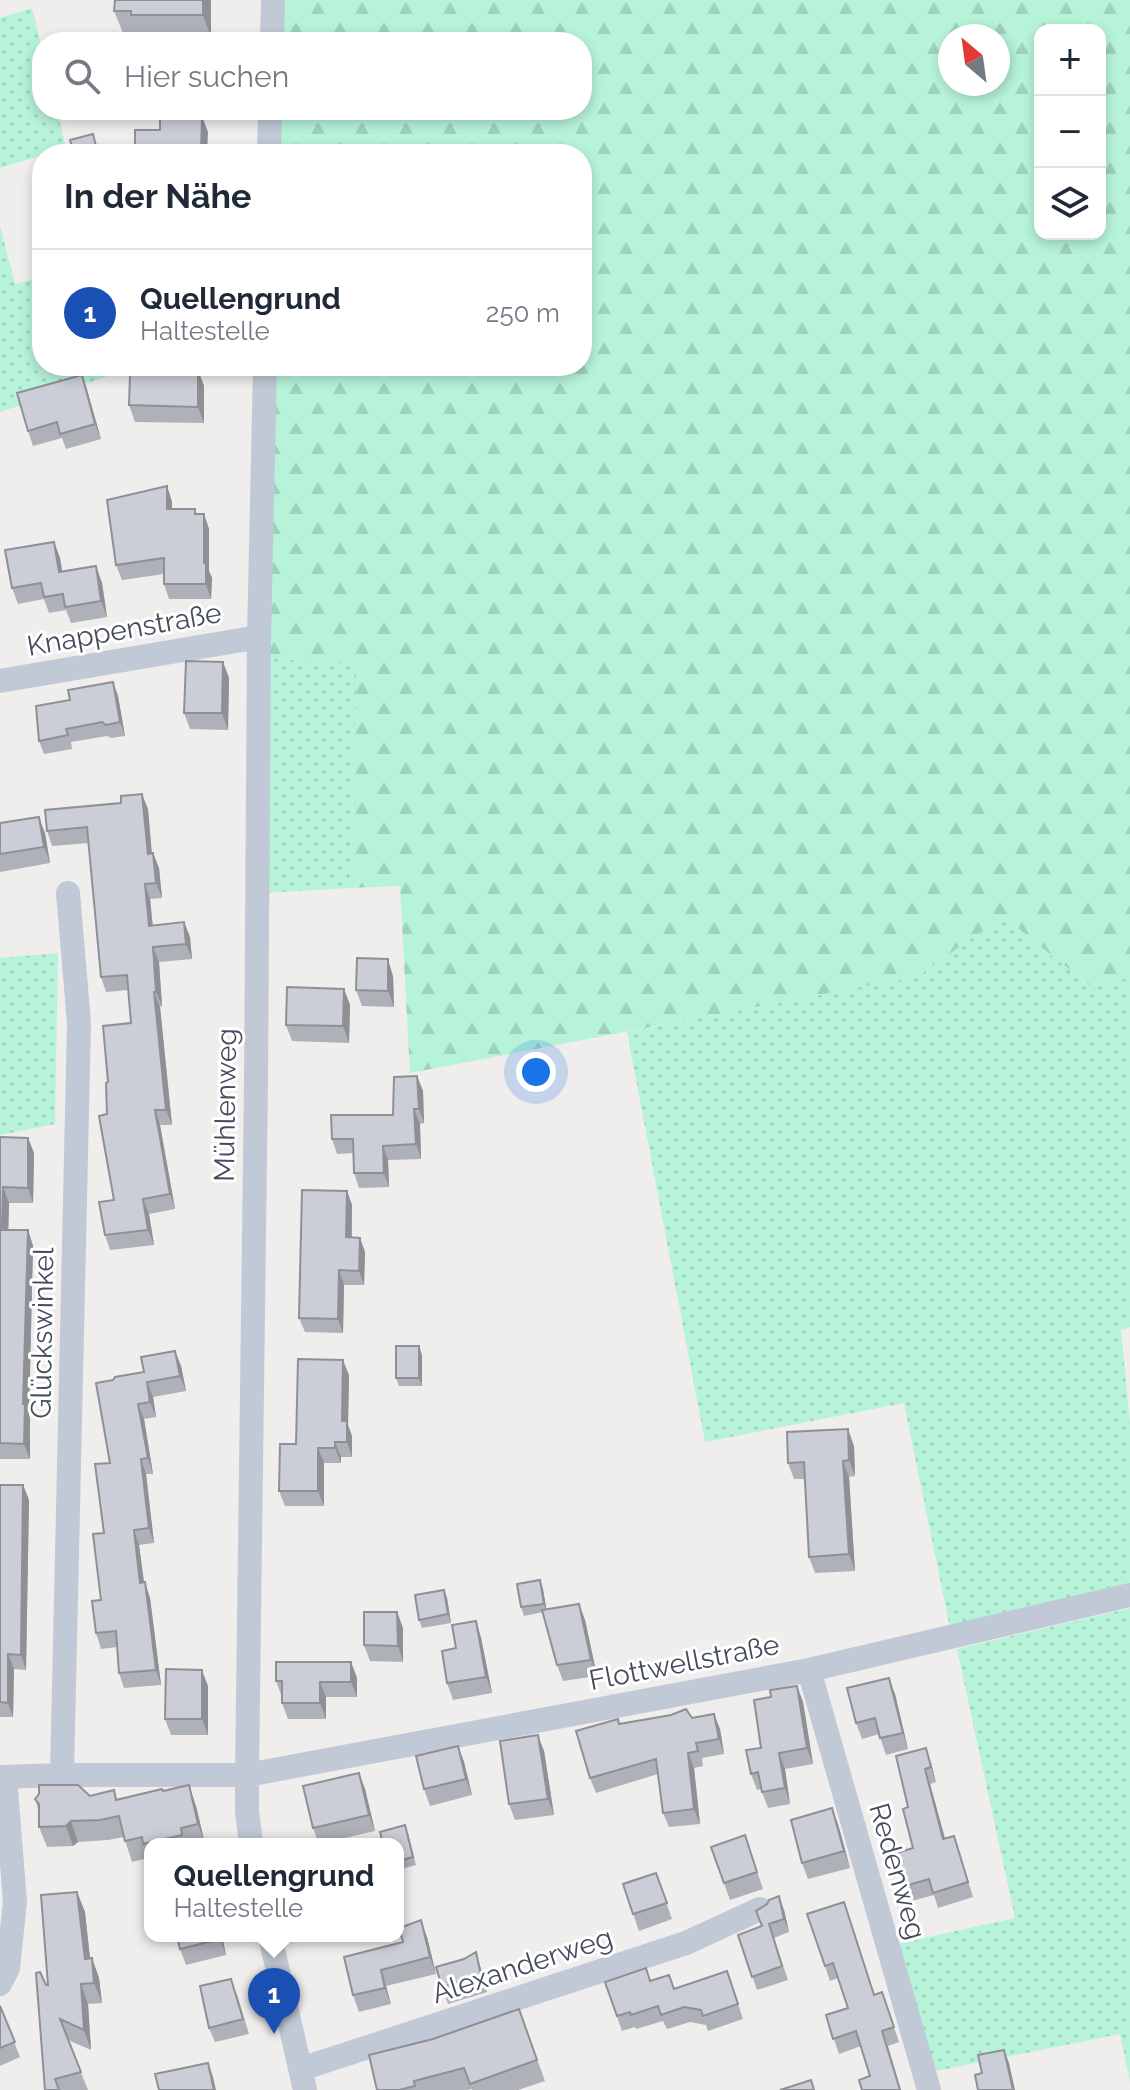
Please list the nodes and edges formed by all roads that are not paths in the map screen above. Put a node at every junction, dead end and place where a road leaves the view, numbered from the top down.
1 (273, 0) edge
2 (272, 32) edge
3 (270, 120) edge
4 (269, 144) edge
5 (265, 376) edge
6 (259, 637) junction
7 (0, 681) edge
8 (68, 893) dead end
9 (1130, 1595) edge
10 (809, 1670) junction
11 (62, 1775) junction
12 (247, 1775) junction
13 (3, 1777) edge
14 (250, 1838) edge
15 (760, 1909) edge
16 (271, 1942) edge
17 (0, 1984) edge
18 (303, 2080) edge
19 (929, 2090) edge

1 - 2 street
3 - 4 street
5 - 6 street, Mühlenweg
6 - 7 street, Knappenstraße
6 - 12 street, Mühlenweg
8 - 11 street, Glückswinkel
9 - 10 street, Flottwellstraße
10 - 12 street, Flottwellstraße
10 - 19 street, Redenweg
11 - 12 street, Flottwellstraße
11 - 13 street, Flottwellstraße
12 - 14 street, Mühlenweg
13 - 17 street
15 - 18 street, Alexanderweg
16 - 18 street

